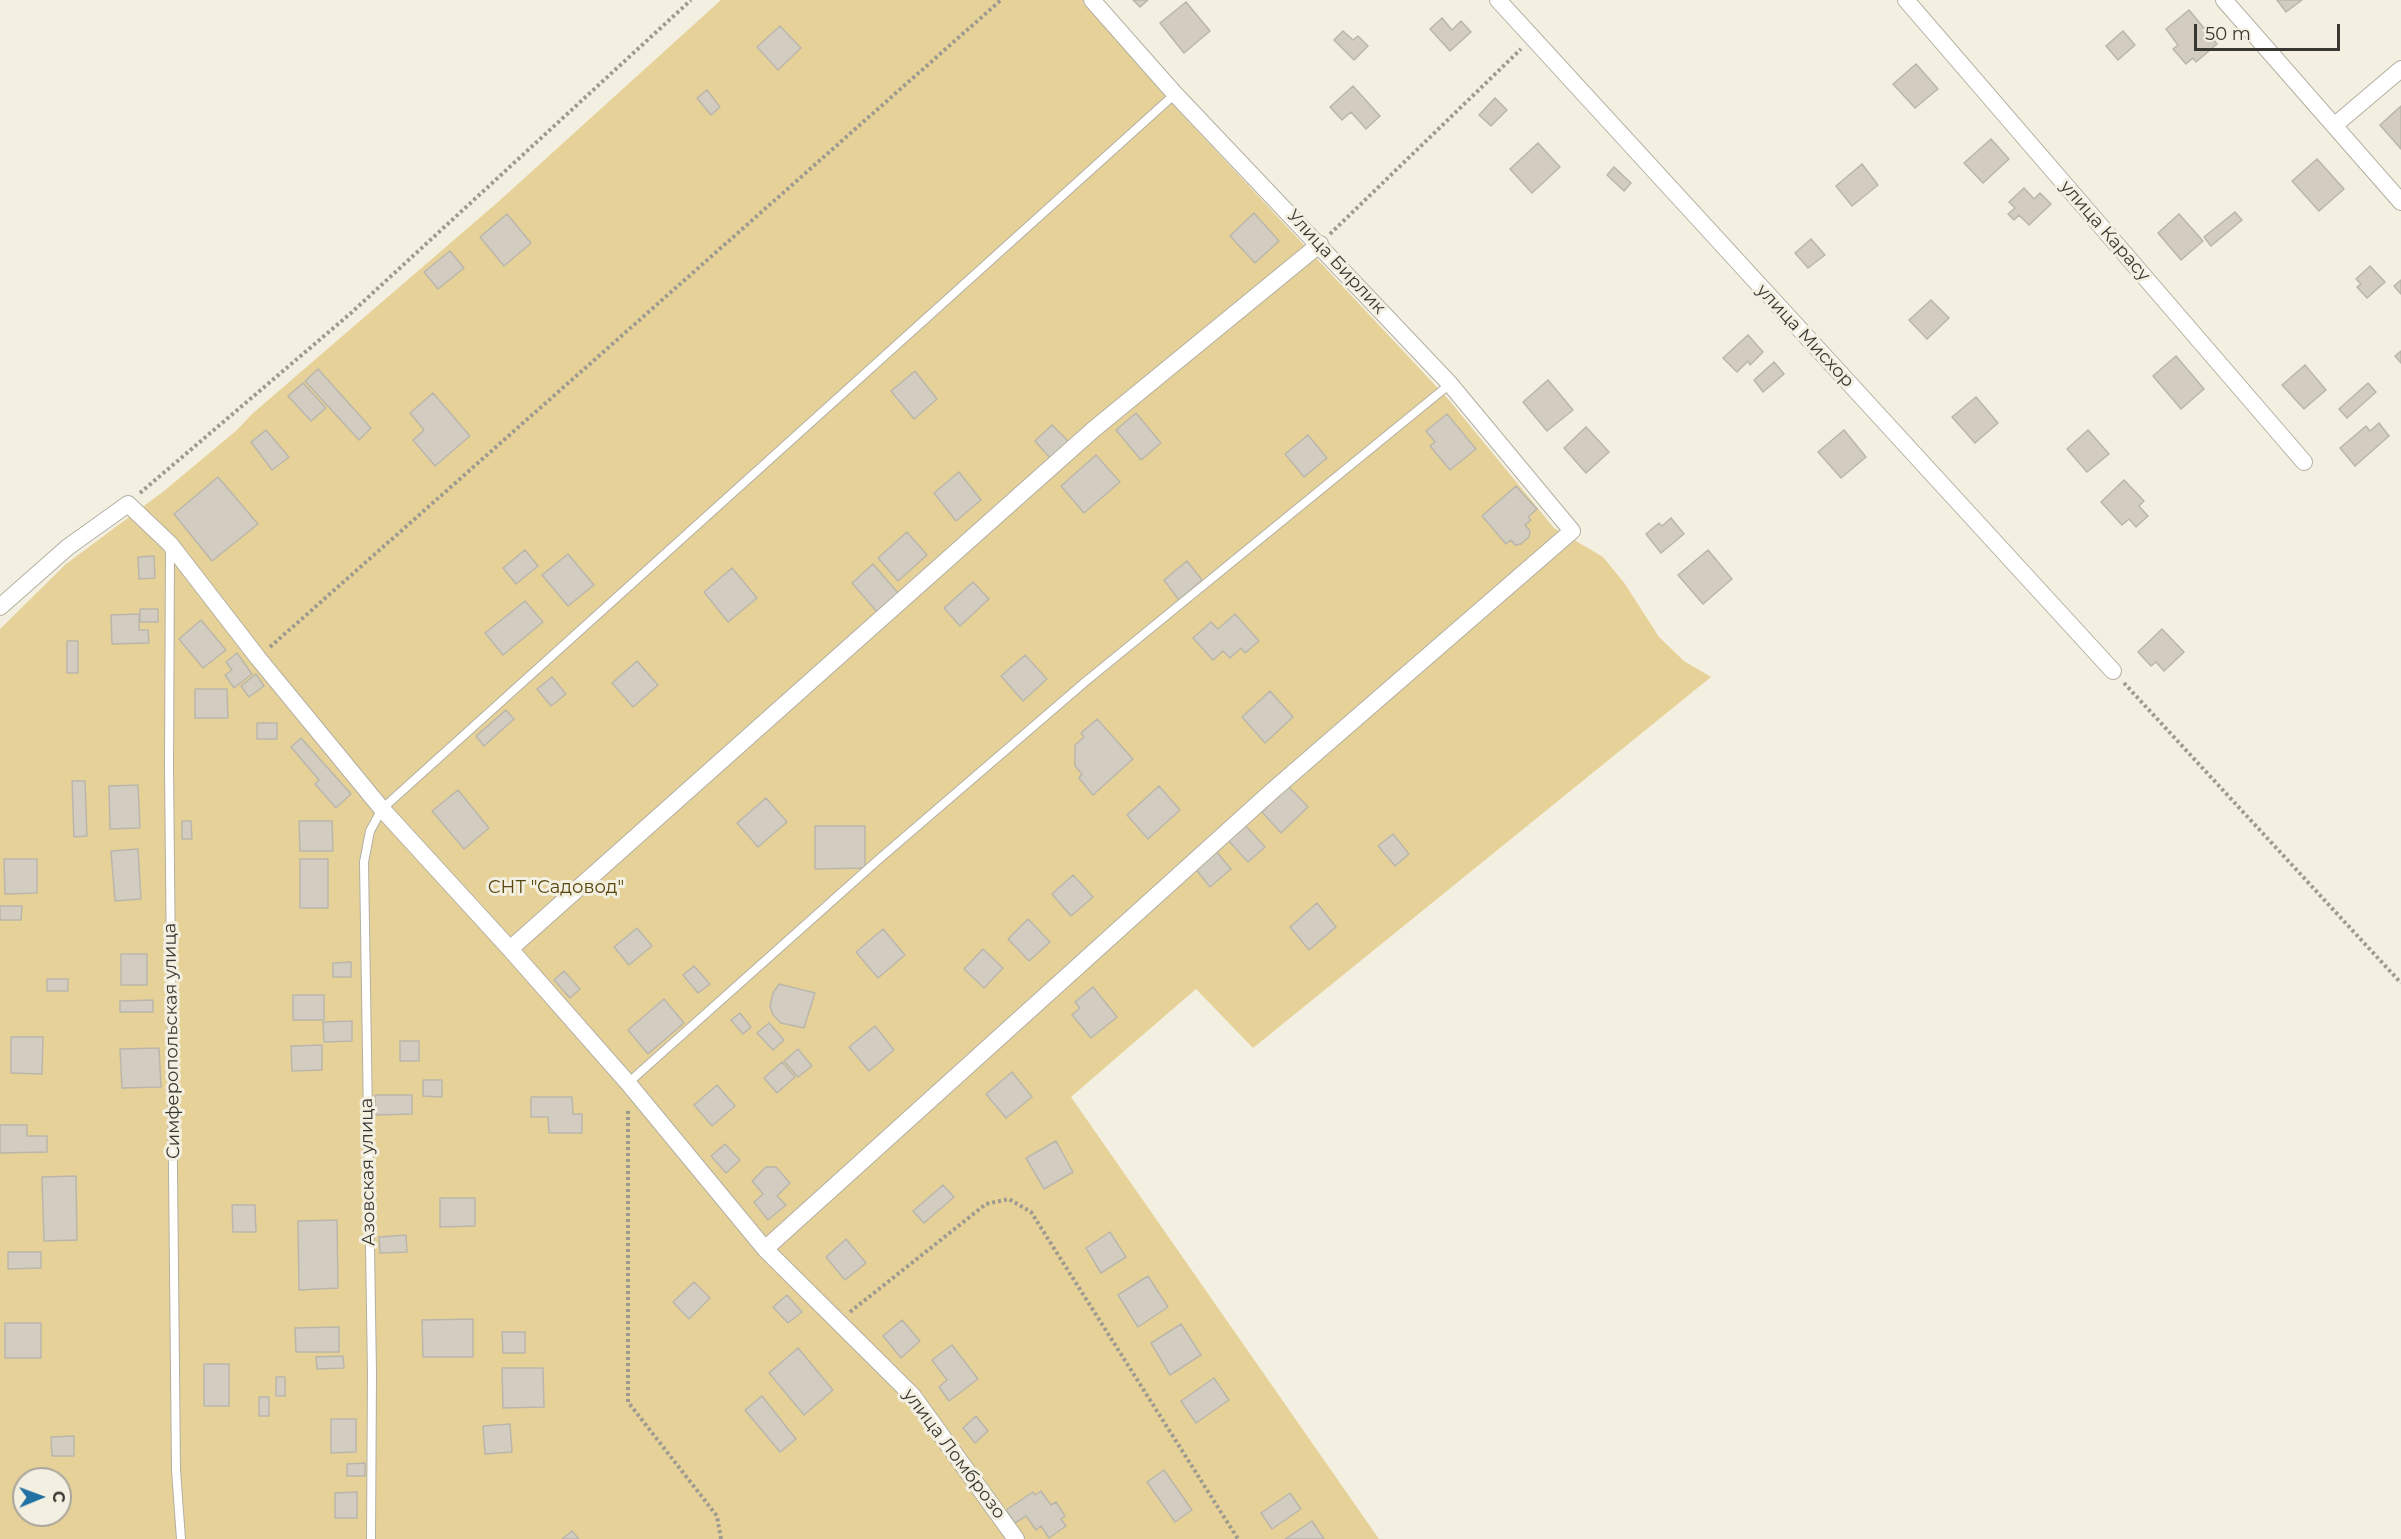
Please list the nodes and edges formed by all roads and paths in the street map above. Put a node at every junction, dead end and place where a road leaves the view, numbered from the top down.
1 (692, 0) edge
2 (1001, 0) edge
3 (1092, 0) edge
4 (1498, 0) edge
5 (1906, 0) edge
6 (2224, 0) edge
7 (1532, 38) junction
8 (2401, 69) edge
9 (1175, 94) junction
10 (2335, 125) junction
11 (2401, 202) edge
12 (1320, 244) junction
13 (1450, 384) junction
14 (2304, 462) dead end
15 (128, 504) junction
16 (170, 544) junction
17 (0, 607) edge
18 (258, 658) junction
19 (2113, 671) joint
20 (382, 809) junction
21 (510, 949) junction
22 (2401, 983) edge
23 (628, 1083) junction
24 (765, 1249) junction
25 (838, 1322) junction
26 (181, 1539) edge
27 (371, 1539) edge
28 (721, 1539) edge
29 (1016, 1539) edge
30 (1238, 1539) edge

1 - 15 path
2 - 18 path
3 - 9 street, Улица Бирлик
4 - 7 street, улица Мисхор
5 - 14 street, улица Карасу
6 - 10 street
7 - 12 path
7 - 19 street, улица Мисхор
8 - 10 street
9 - 12 street, Улица Бирлик
9 - 20 lane
10 - 11 street
12 - 13 street, Улица Бирлик
12 - 21 street
13 - 23 lane
13 - 24 street, Улица Бирлик
15 - 16 street, улица Ломброзо
15 - 17 street
16 - 18 street, улица Ломброзо
16 - 26 lane, Симферопольская улица
18 - 20 street, улица Ломброзо
19 - 22 path
20 - 21 street, улица Ломброзо
20 - 27 lane, Азовская улица
21 - 23 street, улица Ломброзо
23 - 24 street, улица Ломброзо
23 - 28 path
24 - 25 street, улица Ломброзо
25 - 29 street, улица Ломброзо
25 - 30 path

